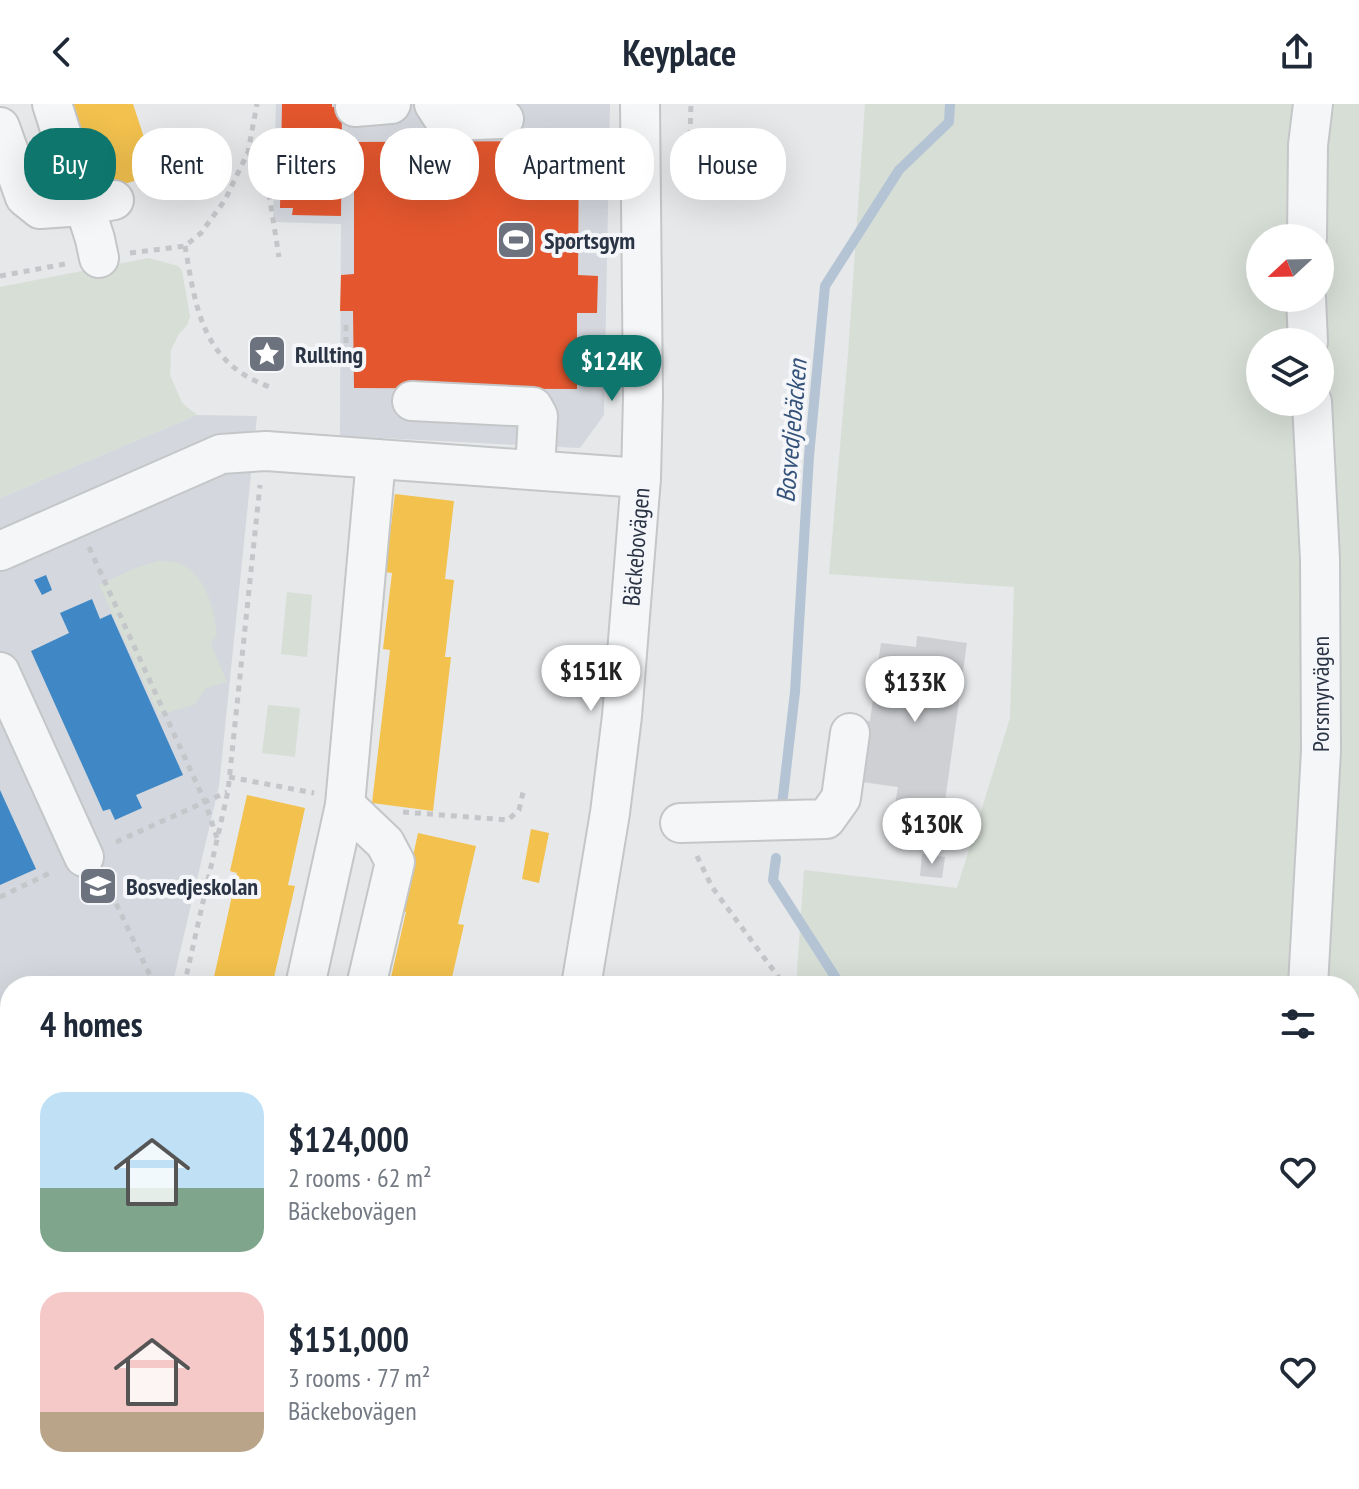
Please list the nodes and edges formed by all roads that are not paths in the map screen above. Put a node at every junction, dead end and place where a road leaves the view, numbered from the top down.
1 (52, 104) edge
2 (434, 104) edge
3 (640, 104) edge
4 (1313, 104) edge
5 (504, 119) dead end
6 (0, 127) edge
7 (99, 203) junction
8 (1307, 224) edge
9 (99, 258) road end
10 (412, 401) dead end
11 (1313, 416) edge
12 (376, 459) junction
13 (535, 470) junction
14 (641, 478) junction
15 (0, 551) edge
16 (2, 681) edge
17 (850, 733) dead end
18 (345, 805) junction
19 (680, 823) road end
20 (95, 868) road end
21 (307, 976) edge
22 (368, 976) edge
23 (583, 976) edge
24 (1309, 976) edge

1 - 7 street
2 - 5 street
3 - 14 street, Bäckebovägen
4 - 8 street
6 - 7 street
7 - 9 street
10 - 13 street
11 - 24 street, Porsmyrvägen
12 - 13 street
12 - 15 street
12 - 18 street
13 - 14 street
14 - 23 street, Bäckebovägen
16 - 20 street
17 - 19 street
18 - 21 street
18 - 22 street

